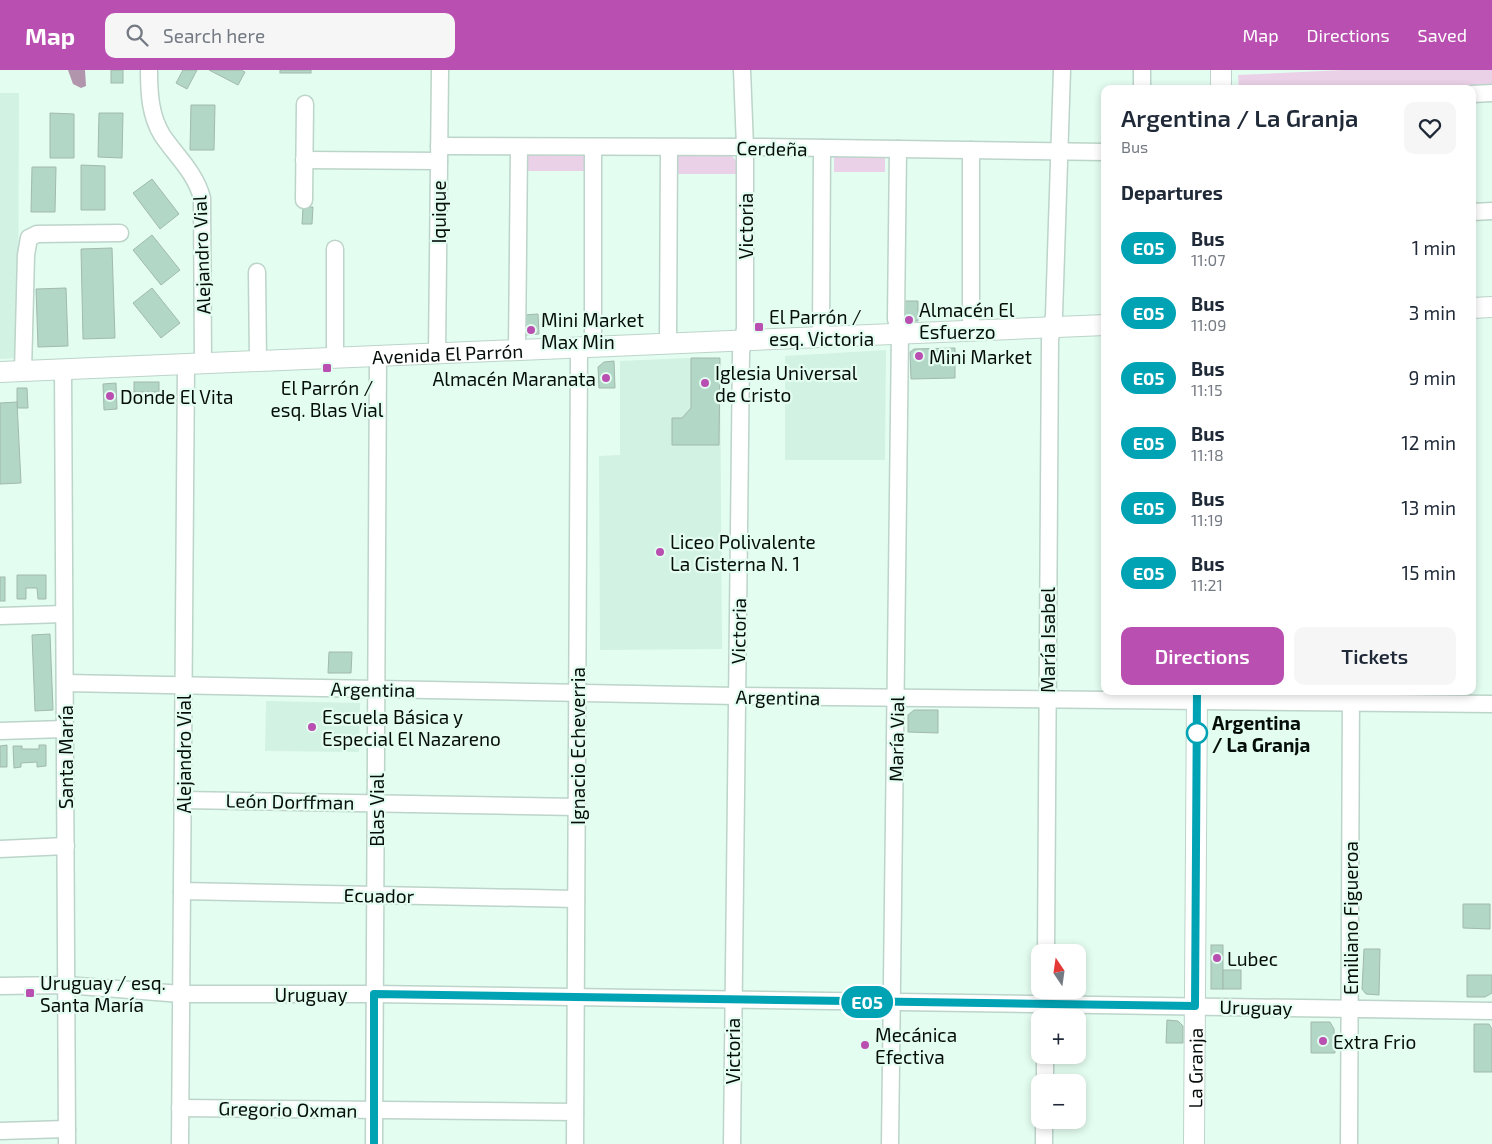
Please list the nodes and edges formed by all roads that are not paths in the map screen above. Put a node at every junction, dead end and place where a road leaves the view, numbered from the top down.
1 (149, 70) edge
2 (440, 70) edge
3 (742, 70) edge
4 (1062, 70) edge
5 (1142, 70) edge
6 (1221, 70) edge
7 (1142, 85) edge
8 (1221, 85) edge
9 (1492, 93) edge
10 (1476, 94) edge
11 (304, 104) dead end
12 (519, 147) junction
13 (593, 147) junction
14 (669, 147) junction
15 (746, 148) junction
16 (822, 148) junction
17 (898, 149) junction
18 (971, 150) junction
19 (1059, 151) junction
20 (1101, 152) edge
21 (439, 153) junction
22 (304, 160) junction
23 (304, 200) dead end
24 (1492, 211) edge
25 (1476, 212) edge
26 (120, 233) dead end
27 (335, 249) dead end
28 (257, 272) dead end
29 (1476, 308) edge
30 (1492, 308) edge
31 (1101, 325) edge
32 (1052, 327) junction
33 (972, 331) junction
34 (900, 334) junction
35 (821, 337) junction
36 (743, 341) junction
37 (668, 344) junction
38 (586, 347) junction
39 (517, 350) junction
40 (437, 354) junction
41 (378, 356) junction
42 (335, 358) junction
43 (258, 361) junction
44 (194, 364) junction
45 (63, 370) junction
46 (24, 371) junction
47 (0, 372) edge
48 (64, 614) junction
49 (0, 616) edge
50 (65, 683) junction
51 (183, 685) junction
52 (376, 689) junction
53 (577, 693) junction
54 (737, 696) junction
55 (1197, 696) edge
56 (1351, 697) edge
57 (896, 698) junction
58 (1046, 699) junction
59 (1492, 704) edge
60 (65, 729) junction
61 (0, 731) edge
62 (182, 800) junction
63 (376, 803) junction
64 (577, 807) junction
65 (66, 846) junction
66 (0, 849) edge
67 (182, 891) junction
68 (375, 895) junction
69 (576, 899) junction
70 (1046, 944) edge
71 (66, 985) junction
72 (0, 986) edge
73 (181, 994) junction
74 (374, 994) junction
75 (576, 998) junction
76 (733, 1000) junction
77 (892, 1002) junction
78 (1045, 1004) edge
79 (1195, 1006) junction
80 (1350, 1009) junction
81 (1492, 1011) edge
82 (180, 1108) junction
83 (374, 1110) junction
84 (575, 1112) junction
85 (1044, 1129) edge
86 (0, 1131) edge
87 (67, 1137) edge
88 (180, 1144) edge
89 (374, 1144) edge
90 (575, 1144) edge
91 (732, 1144) edge
92 (890, 1144) edge
93 (1044, 1144) edge
94 (1194, 1144) edge
95 (1350, 1144) edge

1 - 44 street, Alejandro Vial
2 - 21 street, Iquique
3 - 15 street, Victoria
4 - 19 street, María Isabel
5 - 7 street
6 - 8 main road
9 - 10 street
11 - 22 street
12 - 13 street, Cerdeña
12 - 21 street, Cerdeña
12 - 39 street
13 - 14 street, Cerdeña
13 - 38 street, Ignacio Echeverria
14 - 15 street, Cerdeña
14 - 37 street
15 - 16 street, Cerdeña
15 - 36 street, Victoria
16 - 17 street, Cerdeña
16 - 35 street
17 - 18 street, Cerdeña
17 - 34 street, María Vial
18 - 19 street, Cerdeña
18 - 33 street
19 - 20 street, Cerdeña
19 - 32 street, María Isabel
21 - 22 street, Cerdeña
21 - 40 street, Iquique
22 - 23 street
24 - 25 street
26 - 46 street
27 - 42 street
28 - 43 street
29 - 30 main road
31 - 32 main road, Avenida El Parrón
32 - 33 main road, Avenida El Parrón
32 - 58 street, María Isabel
33 - 34 main road, Avenida El Parrón
34 - 35 main road, Avenida El Parrón
34 - 57 street, María Vial
35 - 36 main road, Avenida El Parrón
36 - 37 main road, Avenida El Parrón
36 - 54 street, Victoria
37 - 38 main road, Avenida El Parrón
38 - 39 main road, Avenida El Parrón
38 - 53 street, Ignacio Echeverria
39 - 40 main road, Avenida El Parrón
40 - 41 main road, Avenida El Parrón
41 - 42 main road, Avenida El Parrón
41 - 52 street, Blas Vial
42 - 43 main road, Avenida El Parrón
43 - 44 main road, Avenida El Parrón
44 - 45 main road, Avenida El Parrón
44 - 51 street, Alejandro Vial
45 - 46 main road, Avenida El Parrón
45 - 48 street, Santa María
46 - 47 main road, Avenida El Parrón
48 - 49 street
48 - 50 street, Santa María
50 - 51 street, Argentina
50 - 60 street, Santa María
51 - 52 street, Argentina
51 - 62 street, Alejandro Vial
52 - 53 street, Argentina
52 - 63 street, Blas Vial
53 - 54 street, Argentina
53 - 64 street, Ignacio Echeverria
54 - 57 street, Argentina
54 - 76 street, Victoria
55 - 56 street, Argentina
55 - 58 street, Argentina
55 - 79 main road, La Granja
56 - 59 street, Argentina
56 - 80 street, Emiliano Figueroa
57 - 58 street, Argentina
57 - 77 street, María Vial
58 - 70 street, María Isabel
60 - 61 street
60 - 65 street, Santa María
62 - 63 street, León Dorffman
62 - 67 street, Alejandro Vial
63 - 64 street, León Dorffman
63 - 68 street, Blas Vial
64 - 69 street, Ignacio Echeverria
65 - 66 street
65 - 71 street, Santa María
67 - 68 street, Ecuador
67 - 73 street, Alejandro Vial
68 - 69 street, Ecuador
68 - 74 street, Blas Vial
69 - 75 street, Ignacio Echeverria
71 - 72 street, Uruguay
71 - 73 street, Uruguay
71 - 87 street, Santa María
73 - 74 street, Uruguay
73 - 82 street, Alejandro Vial
74 - 75 street, Uruguay
74 - 83 street, Blas Vial
75 - 76 street, Uruguay
75 - 84 street, Ignacio Echeverria
76 - 77 street, Uruguay
76 - 91 street, Victoria
77 - 78 street, Uruguay
77 - 92 street, María Vial
78 - 79 street, Uruguay
79 - 80 street, Uruguay
79 - 94 main road, La Granja
80 - 81 street, Uruguay
80 - 95 street, Emiliano Figueroa
82 - 83 street, Gregorio Oxman
82 - 88 street, Alejandro Vial
83 - 84 street, Gregorio Oxman
83 - 89 street, Blas Vial
84 - 90 street, Ignacio Echeverria
85 - 93 street
86 - 87 street

